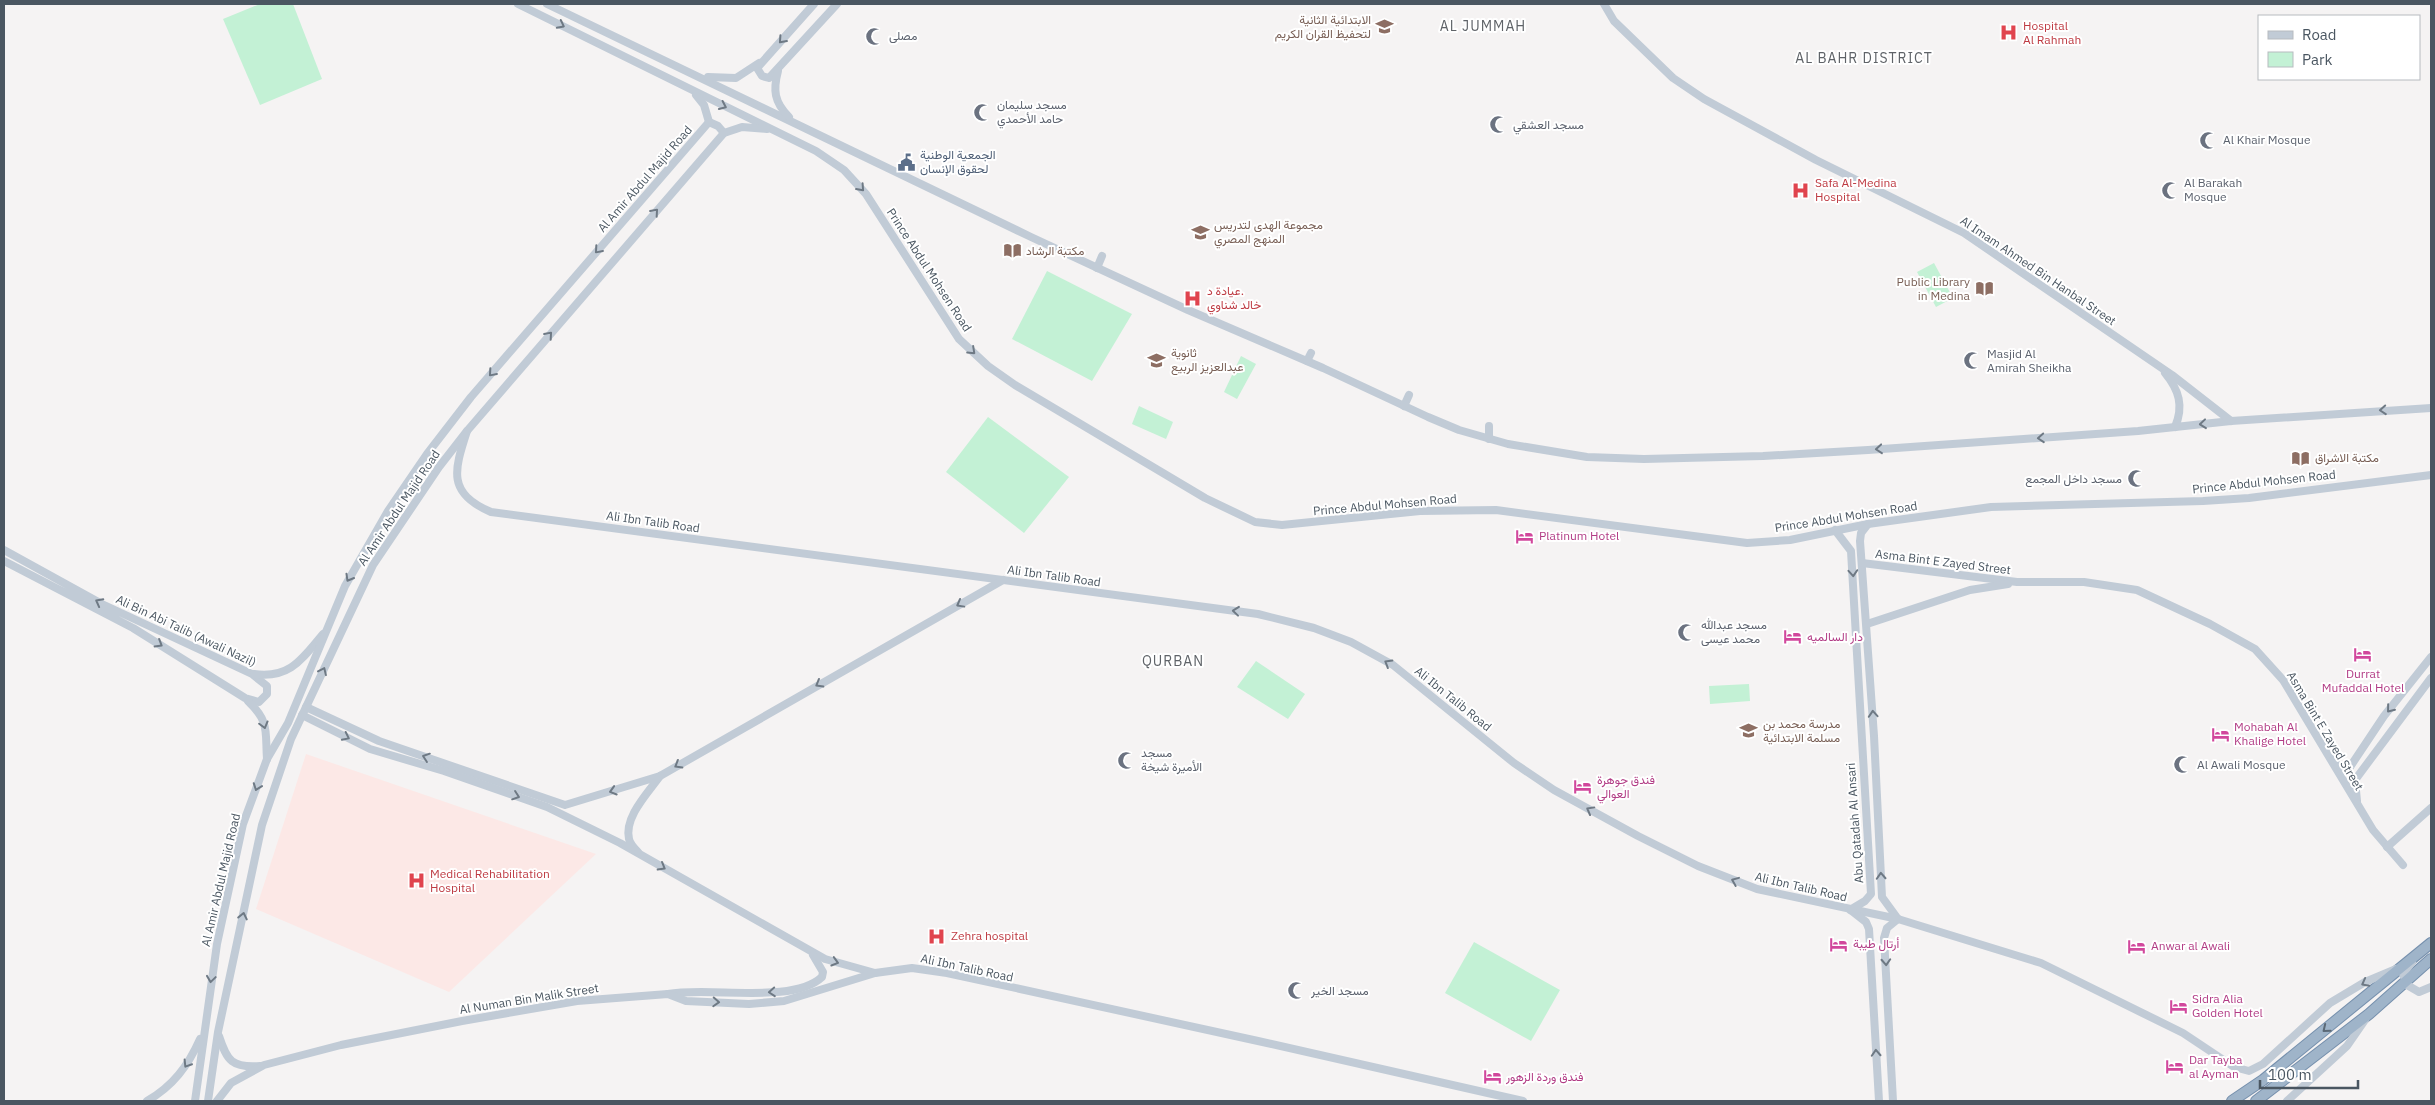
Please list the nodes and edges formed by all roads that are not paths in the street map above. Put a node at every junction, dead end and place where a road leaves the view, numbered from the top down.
1 (518, 4) edge
2 (546, 4) edge
3 (814, 4) edge
4 (837, 4) edge
5 (1604, 4) edge
6 (767, 57) junction
7 (779, 68) junction
8 (700, 76) junction
9 (693, 91) junction
10 (709, 122) junction
11 (794, 122) junction
12 (772, 129) junction
13 (724, 133) junction
14 (1102, 256) dead end
15 (1097, 268) junction
16 (1312, 352) dead end
17 (1307, 361) junction
18 (2159, 366) junction
19 (1409, 395) dead end
20 (1404, 406) junction
21 (2431, 408) edge
22 (2231, 421) junction
23 (1489, 426) dead end
24 (2175, 427) junction
25 (467, 432) junction
26 (1489, 439) junction
27 (2431, 475) edge
28 (1868, 524) junction
29 (1835, 530) junction
30 (4, 550) edge
31 (4, 560) edge
32 (1862, 563) junction
33 (1003, 580) junction
34 (2017, 582) junction
35 (1867, 624) junction
36 (326, 630) junction
37 (2431, 658) edge
38 (252, 674) junction
39 (2431, 678) edge
40 (245, 698) junction
41 (306, 707) junction
42 (302, 715) junction
43 (2329, 757) junction
44 (267, 759) junction
45 (2350, 767) junction
46 (2359, 774) junction
47 (660, 776) junction
48 (2359, 808) junction
49 (2431, 808) edge
50 (2387, 847) junction
51 (639, 854) junction
52 (2403, 865) dead end
53 (1850, 910) junction
54 (1898, 919) junction
55 (2431, 941) edge
56 (810, 951) junction
57 (2431, 959) edge
58 (2406, 966) junction
59 (875, 973) junction
60 (2405, 982) junction
61 (2431, 987) edge
62 (668, 994) junction
63 (2370, 1014) junction
64 (204, 1031) junction
65 (218, 1032) junction
66 (264, 1066) junction
67 (148, 1101) edge
68 (194, 1101) edge
69 (208, 1101) edge
70 (217, 1101) edge
71 (1523, 1101) edge
72 (1879, 1101) edge
73 (1893, 1101) edge
74 (2232, 1101) edge
75 (2256, 1101) edge
76 (2287, 1101) edge

1 -> 9 main road, Prince Abdul Mohsen Road
2 - 8 main road
3 -> 6 main road
4 - 7 main road
5 - 18 main road, Al Imam Ahmed Bin Hanbal Street
6 - 7 main road
6 - 8 main road
7 - 11 main road
8 - 11 main road
9 - 10 main road
9 -> 12 main road, Prince Abdul Mohsen Road
10 - 13 main road, Al Amir Abdul Majid Road
10 -> 36 main road, Al Amir Abdul Majid Road
11 - 15 main road
12 - 13 main road
12 -> 29 main road, Prince Abdul Mohsen Road
25 -> 13 main road, Al Amir Abdul Majid Road
14 - 15 main road
15 - 17 main road
16 - 17 main road
17 - 20 main road
18 - 22 main road, Al Imam Ahmed Bin Hanbal Street
18 - 24 main road
19 - 20 main road
20 - 26 main road
21 -> 22 main road
22 -> 24 main road
23 - 26 main road
24 -> 26 main road
25 - 33 main road, Ali Ibn Talib Road
41 -> 25 main road, Al Amir Abdul Majid Road
27 - 28 main road, Prince Abdul Mohsen Road
28 - 29 main road, Prince Abdul Mohsen Road
28 - 32 main road, Abu Qatadah Al Ansari
29 -> 53 main road, Abu Qatadah Al Ansari
38 -> 30 main road, Ali Bin Abi Talib (Awali Nazil)
31 -> 40 main road, Ali Bin Abi Talib (Awali Nazil)
32 - 34 main road, Asma Bint E Zayed Street
32 - 35 main road, Abu Qatadah Al Ansari
33 -> 47 main road
53 -> 33 main road, Ali Ibn Talib Road
34 - 35 main road
34 - 43 main road, Asma Bint E Zayed Street
54 -> 35 main road, Abu Qatadah Al Ansari
36 - 38 main road
36 - 44 main road, Al Amir Abdul Majid Road
37 -> 45 main road
38 - 40 main road, Ali Bin Abi Talib (Awali Nazil)
39 - 46 main road
40 -> 44 main road
41 - 42 main road, Al Amir Abdul Majid Road
47 -> 41 main road
42 -> 51 main road, Ali Ibn Talib Road
65 -> 42 main road, Al Amir Abdul Majid Road
43 - 45 main road
43 - 48 main road, Asma Bint E Zayed Street
44 -> 64 main road, Al Amir Abdul Majid Road
45 - 46 main road
46 - 48 main road
47 - 51 main road
48 - 50 main road, Asma Bint E Zayed Street
49 - 50 main road
50 - 52 main road, Asma Bint E Zayed Street
51 -> 56 main road, Ali Ibn Talib Road
53 - 54 main road, Ali Ibn Talib Road
72 -> 53 main road
58 -> 54 main road, Ali Ibn Talib Road
54 -> 73 main road
55 - 58 highway
56 -> 59 main road, Ali Ibn Talib Road
56 -> 62 main road
57 - 60 highway
58 - 60 main road
58 -> 74 highway
62 -> 59 main road, Al Numan Bin Malik Street
59 - 71 main road, Ali Ibn Talib Road
60 - 61 main road
60 - 63 highway
62 - 66 main road, Al Numan Bin Malik Street
63 - 75 highway
63 - 76 main road
64 -> 67 main road, Al Amir Abdul Majid Road
64 - 68 main road, Al Amir Abdul Majid Road
65 - 66 main road
65 - 69 main road, Al Amir Abdul Majid Road
66 - 70 main road, Al Numan Bin Malik Street

